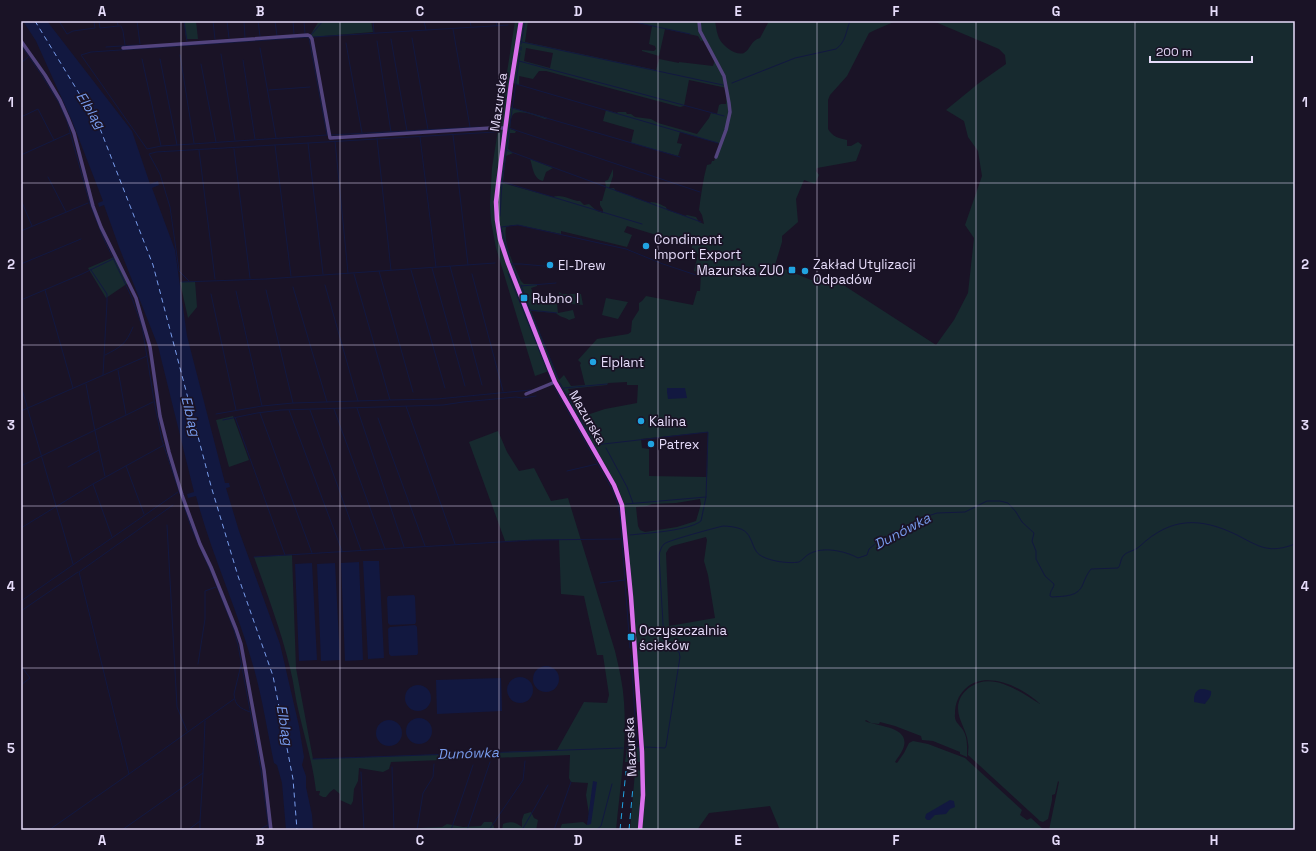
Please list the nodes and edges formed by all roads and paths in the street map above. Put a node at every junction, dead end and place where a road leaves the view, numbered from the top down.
1 (521, 21) edge
2 (699, 21) edge
3 (21, 41) edge
4 (124, 48) dead end
5 (505, 128) junction
6 (716, 157) dead end
7 (556, 382) junction
8 (526, 394) dead end
9 (271, 830) edge
10 (640, 830) edge

1 - 5 main road, Mazurska
2 - 6 street
3 - 9 street
4 - 5 street
5 - 7 main road, Mazurska
7 - 8 street
7 - 10 main road, Mazurska

